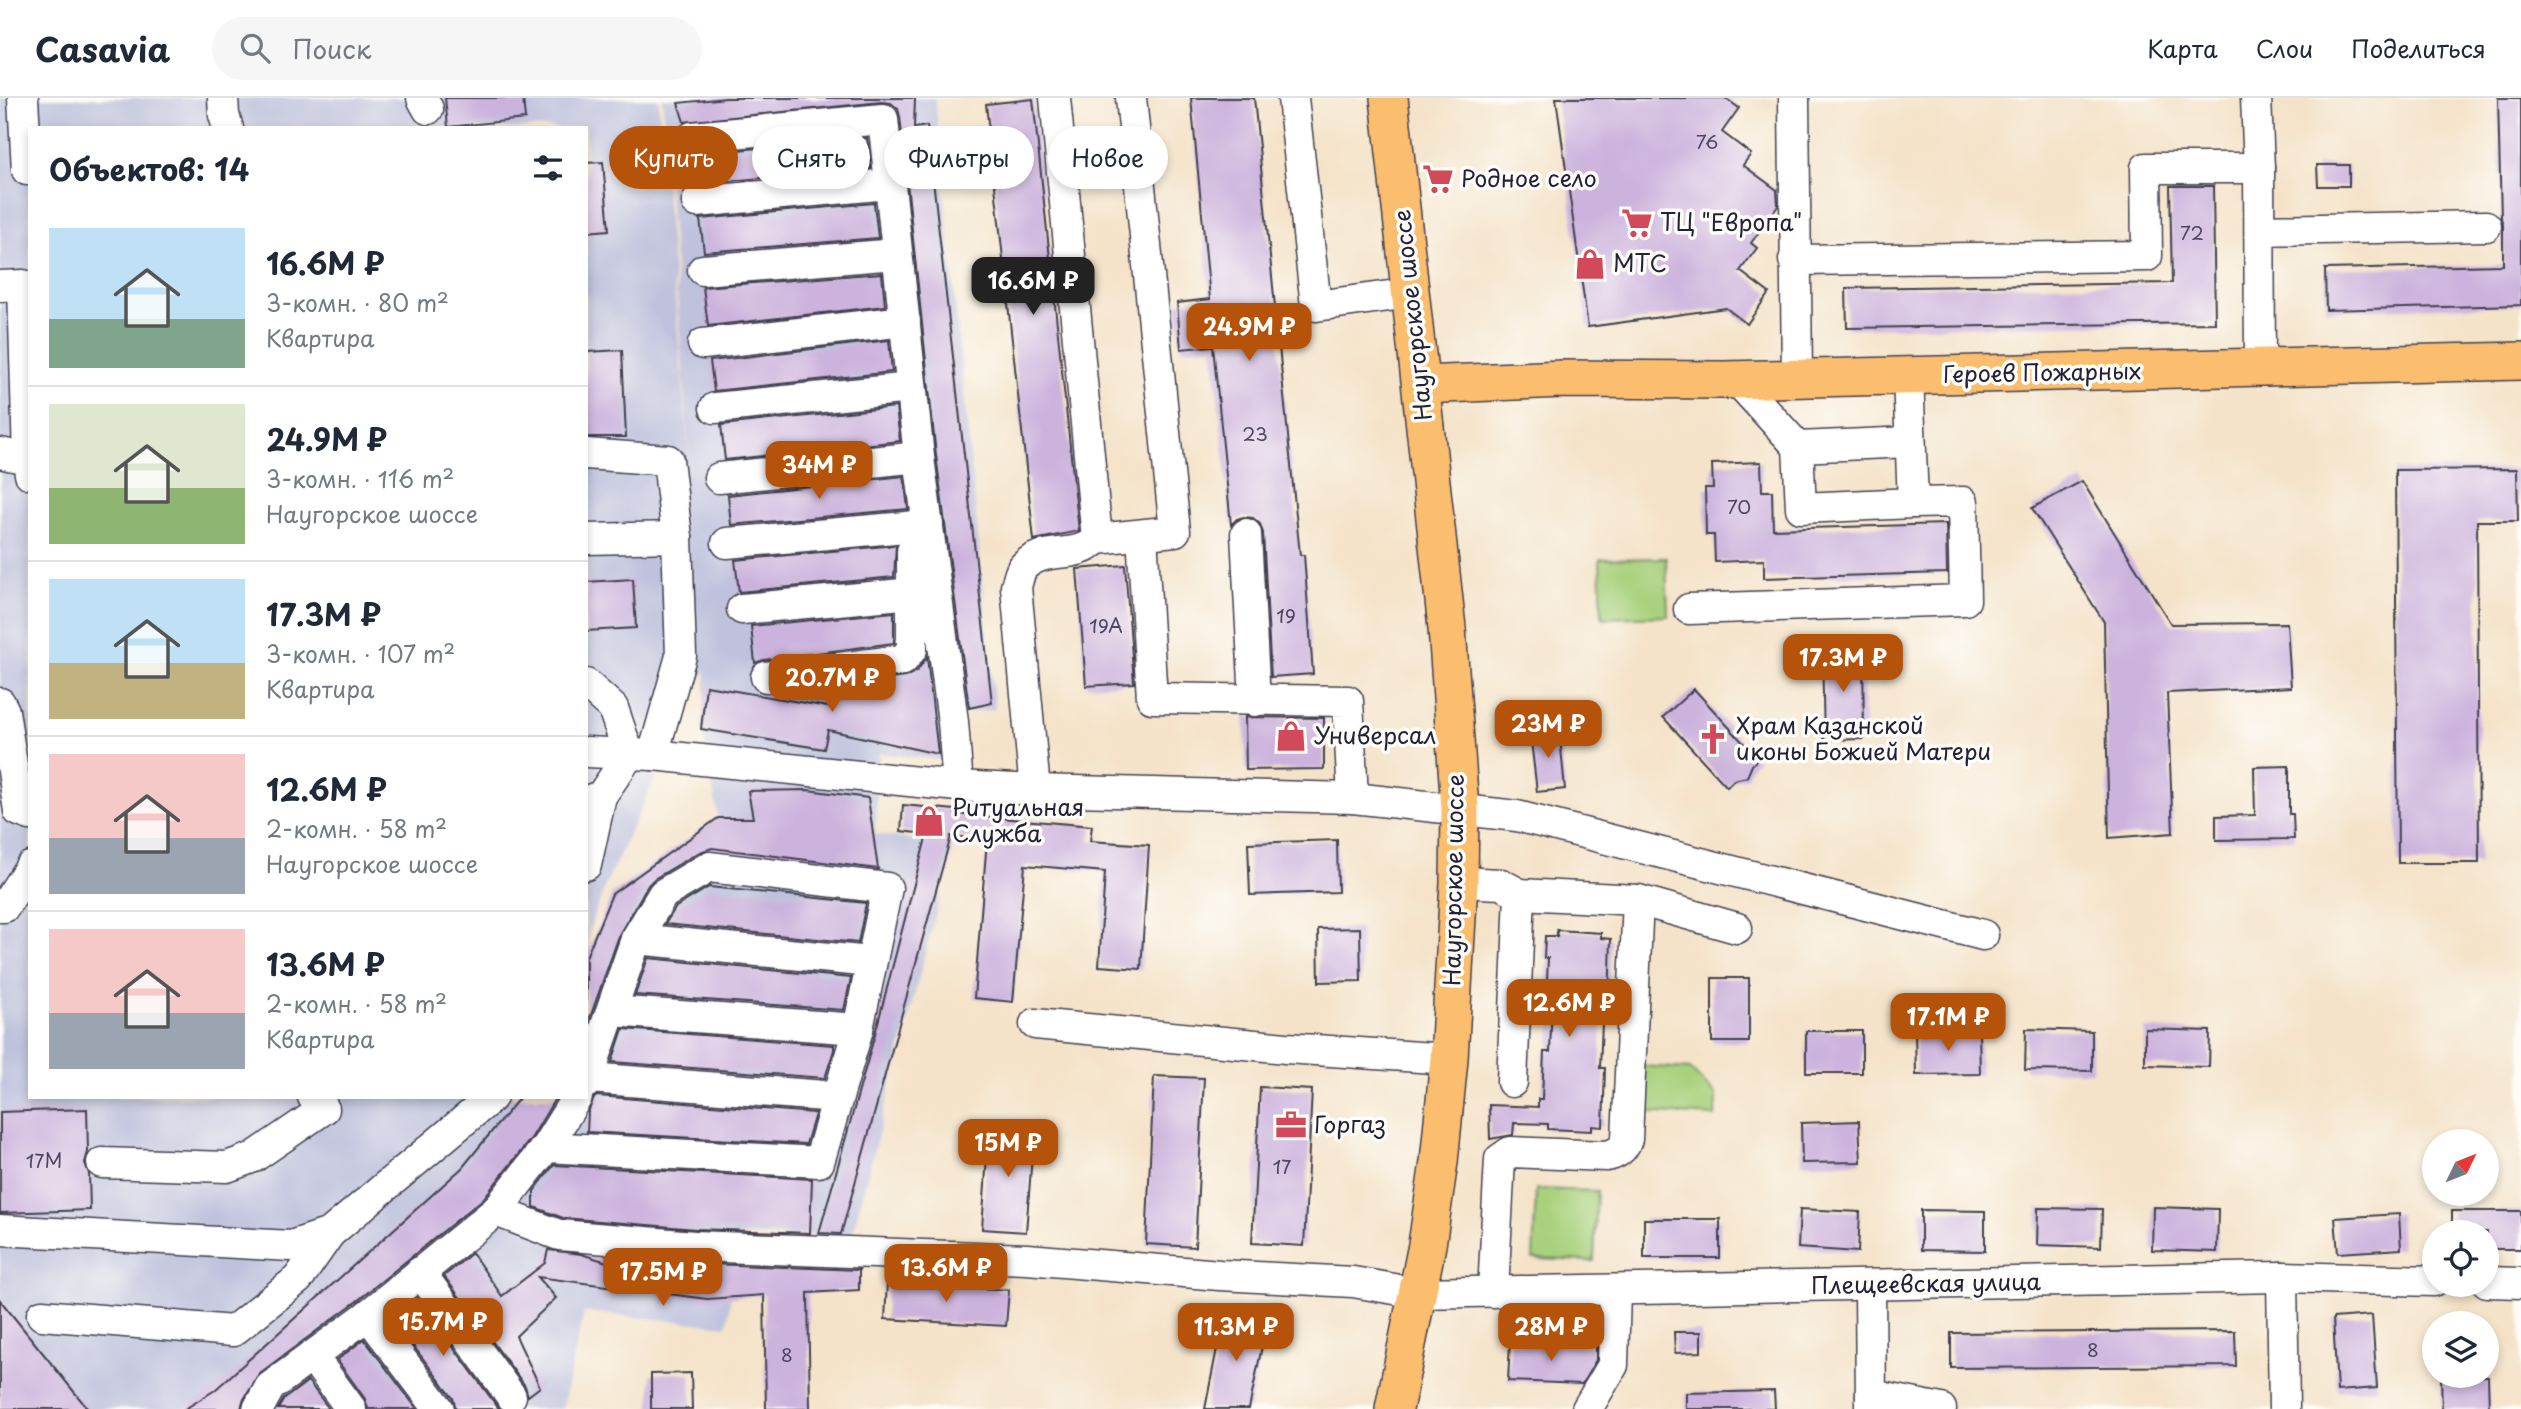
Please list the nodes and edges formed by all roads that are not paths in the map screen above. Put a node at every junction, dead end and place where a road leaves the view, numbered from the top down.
1 (23, 98) edge
2 (223, 98) edge
3 (1055, 98) edge
4 (1130, 98) edge
5 (1293, 98) edge
6 (1389, 98) edge
7 (1794, 98) edge
8 (2256, 98) edge
9 (227, 126) edge
10 (884, 128) edge
11 (738, 133) edge
12 (2259, 168) junction
13 (28, 170) edge
14 (884, 185) edge
15 (890, 189) edge
16 (697, 202) dead end
17 (2486, 226) dead end
18 (2259, 230) junction
19 (896, 254) junction
20 (1794, 260) junction
21 (703, 270) dead end
22 (0, 286) edge
23 (1410, 293) junction
24 (905, 321) junction
25 (703, 344) dead end
26 (2521, 361) edge
27 (2260, 367) junction
28 (1908, 376) junction
29 (1735, 378) junction
30 (1797, 378) junction
31 (1421, 385) junction
32 (911, 388) junction
33 (715, 408) dead end
34 (1910, 442) junction
35 (1798, 447) junction
36 (588, 454) edge
37 (919, 457) junction
38 (19, 462) edge
39 (719, 478) dead end
40 (1913, 503) junction
41 (928, 525) junction
42 (1246, 534) dead end
43 (1142, 535) junction
44 (677, 537) junction
45 (588, 539) edge
46 (1097, 539) junction
47 (727, 543) dead end
48 (913, 593) junction
49 (742, 609) dead end
50 (1689, 609) dead end
51 (766, 677) dead end
52 (588, 686) edge
53 (1255, 701) junction
54 (0, 703) edge
55 (588, 752) edge
56 (641, 755) junction
57 (958, 786) junction
58 (1035, 790) junction
59 (1353, 798) junction
60 (594, 799) edge
61 (1460, 809) junction
62 (28, 814) edge
63 (588, 848) edge
64 (28, 870) edge
65 (1459, 882) junction
66 (1520, 894) junction
67 (1638, 900) junction
68 (0, 907) edge
69 (1737, 928) dead end
70 (1983, 935) dead end
71 (636, 939) junction
72 (872, 962) junction
73 (612, 1011) junction
74 (1035, 1024) dead end
75 (858, 1029) junction
76 (1449, 1059) junction
77 (588, 1075) edge
78 (1512, 1082) dead end
79 (588, 1086) edge
80 (838, 1097) junction
81 (490, 1099) edge
82 (576, 1099) edge
83 (325, 1101) edge
84 (546, 1147) junction
85 (102, 1163) dead end
86 (496, 1211) junction
87 (0, 1230) edge
88 (330, 1233) junction
89 (420, 1272) junction
90 (2282, 1277) junction
91 (2422, 1281) edge
92 (2499, 1282) edge
93 (2521, 1283) edge
94 (1870, 1286) junction
95 (1615, 1290) junction
96 (1493, 1292) junction
97 (1418, 1293) junction
98 (42, 1315) dead end
99 (368, 1315) junction
100 (312, 1356) junction
101 (511, 1396) dead end
102 (1871, 1402) edge
103 (258, 1409) edge
104 (351, 1409) edge
105 (439, 1409) edge
106 (1394, 1409) edge
107 (1587, 1409) edge
108 (1941, 1409) edge
109 (2284, 1409) edge

1 - 13 street
2 - 9 street
3 - 46 street
4 - 43 street
5 - 23 street
6 - 23 main road, Наугорское шоссе
7 - 20 street
8 - 12 street
10 - 11 street
12 - 18 street
12 - 20 street
14 - 16 street
15 - 19 street
17 - 18 street
18 - 27 street
19 - 21 street
19 - 24 street
20 - 30 street
22 - 38 street
23 - 31 main road, Наугорское шоссе
24 - 25 street
24 - 32 street
26 - 27 main road, Героев Пожарных
27 - 28 main road, Героев Пожарных
28 - 30 main road, Героев Пожарных
28 - 34 street
29 - 30 main road, Героев Пожарных
29 - 31 main road, Героев Пожарных
29 - 35 street
31 - 61 main road, Наугорское шоссе
32 - 33 street
32 - 37 street
34 - 35 street
34 - 40 street
35 - 40 street
36 - 44 street
37 - 39 street
37 - 41 street
40 - 50 street
41 - 47 street
41 - 48 street
41 - 57 street
42 - 53 street
43 - 46 street
43 - 53 street
44 - 45 street
44 - 56 street
46 - 58 street
48 - 49 street
48 - 51 street
52 - 56 street
53 - 59 street
54 - 62 street
55 - 56 street
56 - 57 street
56 - 60 street
57 - 58 street
58 - 59 street
59 - 61 street
60 - 63 street
61 - 65 main road, Наугорское шоссе
61 - 70 street
64 - 68 street
65 - 66 street
65 - 76 main road, Наугорское шоссе
66 - 67 street
66 - 78 street
67 - 69 street
67 - 96 street
71 - 72 street
71 - 72 street
71 - 73 street
72 - 75 street
73 - 75 street
73 - 77 street
74 - 76 street
75 - 80 street
76 - 97 main road, Наугорское шоссе
79 - 80 street
80 - 84 street
81 - 88 street
82 - 84 street
83 - 85 street
84 - 86 street
86 - 89 street
86 - 97 street, Плещеевская улица
87 - 88 street
88 - 98 street
89 - 99 street
89 - 101 street
90 - 91 street, Плещеевская улица
90 - 94 street, Плещеевская улица
90 - 109 street
92 - 93 street
94 - 95 street, Плещеевская улица
94 - 102 street
95 - 96 street, Плещеевская улица
95 - 107 street
96 - 97 street, Плещеевская улица
97 - 106 main road, Наугорское шоссе
99 - 100 street
99 - 105 street
100 - 103 street
100 - 104 street
102 - 108 street

